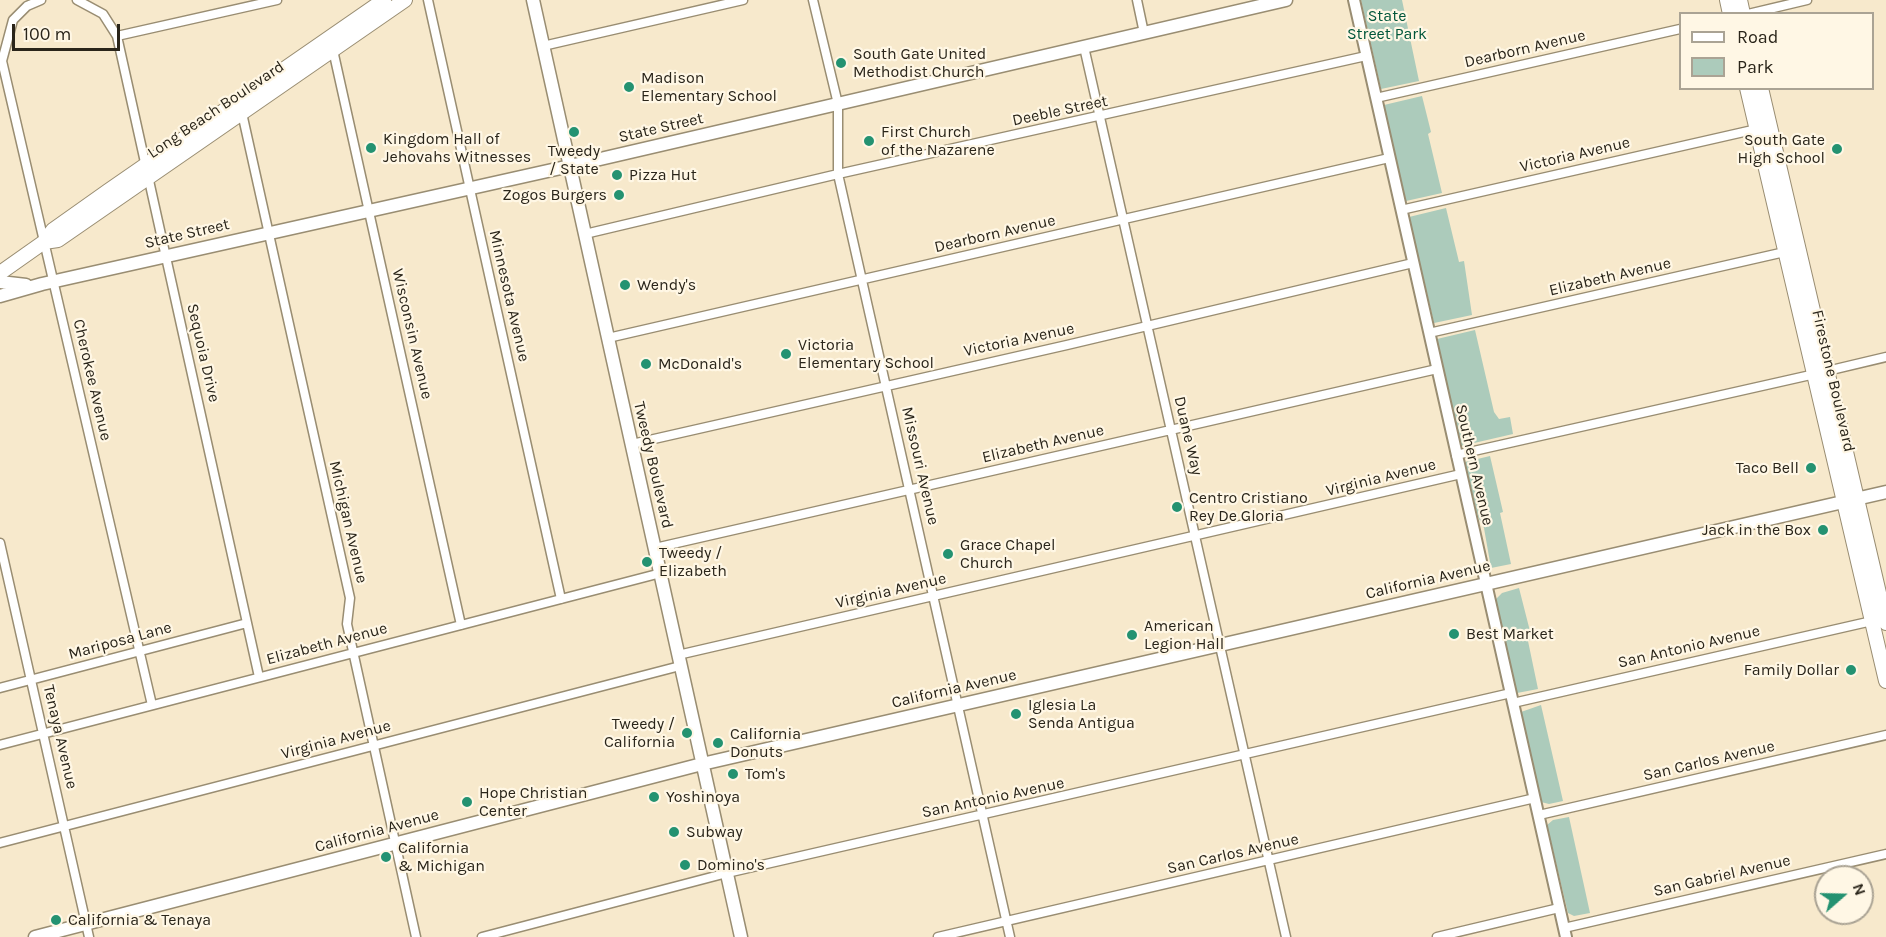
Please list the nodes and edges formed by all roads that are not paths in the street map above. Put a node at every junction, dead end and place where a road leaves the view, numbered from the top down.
1 (40, 0) edge
2 (77, 0) edge
3 (277, 0) edge
4 (384, 0) edge
5 (405, 0) edge
6 (428, 0) edge
7 (533, 0) edge
8 (743, 0) edge
9 (813, 0) edge
10 (1137, 0) edge
11 (1286, 0) edge
12 (1354, 0) edge
13 (1807, 0) edge
14 (369, 4) edge
15 (707, 4) edge
16 (1756, 12) edge
17 (358, 19) junction
18 (1679, 29) edge
19 (1144, 33) junction
20 (117, 36) junction
21 (543, 46) junction
22 (1084, 47) junction
23 (333, 50) junction
24 (1366, 56) junction
25 (1, 61) edge
26 (1747, 90) edge
27 (1761, 90) edge
28 (1376, 98) junction
29 (838, 104) junction
30 (242, 113) junction
31 (1100, 117) junction
32 (1757, 129) junction
33 (1389, 158) junction
34 (570, 166) junction
35 (147, 171) junction
36 (838, 174) junction
37 (470, 188) junction
38 (1401, 210) junction
39 (369, 211) junction
40 (1123, 220) junction
41 (268, 233) junction
42 (585, 234) junction
43 (44, 242) junction
44 (1792, 250) junction
45 (166, 256) junction
46 (1413, 263) junction
47 (0, 273) edge
48 (862, 279) junction
49 (0, 282) edge
50 (48, 282) junction
51 (0, 296) edge
52 (1148, 327) junction
53 (1429, 333) junction
54 (608, 338) junction
55 (1886, 357) edge
56 (1437, 369) junction
57 (1821, 372) junction
58 (886, 385) junction
59 (1171, 430) junction
60 (632, 444) junction
61 (1456, 455) junction
62 (1461, 474) junction
63 (910, 492) junction
64 (1886, 492) edge
65 (1850, 500) junction
66 (1195, 536) junction
67 (0, 543) edge
68 (656, 548) junction
69 (661, 573) junction
70 (1485, 584) junction
71 (934, 597) junction
72 (561, 599) junction
73 (1882, 620) edge
74 (247, 623) junction
75 (461, 625) junction
76 (1220, 645) junction
77 (140, 652) junction
78 (353, 653) junction
79 (679, 661) junction
80 (259, 677) junction
81 (32, 680) junction
82 (1886, 681) edge
83 (0, 688) edge
84 (1512, 698) junction
85 (152, 705) junction
86 (958, 705) junction
87 (44, 733) junction
88 (1886, 735) edge
89 (0, 745) edge
90 (374, 746) junction
91 (1245, 756) junction
92 (702, 764) junction
93 (1535, 798) junction
94 (981, 814) junction
95 (1539, 815) junction
96 (64, 826) junction
97 (0, 843) edge
98 (395, 843) junction
99 (1886, 854) edge
100 (1269, 861) junction
101 (727, 873) junction
102 (1559, 908) junction
103 (1007, 921) junction
104 (86, 923) junction
105 (1565, 932) edge
106 (35, 937) edge
107 (89, 937) edge
108 (416, 937) edge
109 (482, 937) edge
110 (741, 937) edge
111 (938, 937) edge
112 (1010, 937) edge
113 (1286, 937) edge
114 (1437, 937) edge

1 - 25 street
2 - 20 street
3 - 20 street
4 - 14 main road, Long Beach Boulevard
5 - 23 main road, Long Beach Boulevard
6 - 37 street, Minnesota Avenue
7 - 21 main road, Tweedy Boulevard
8 - 15 street
9 - 29 street, Missouri Avenue
10 - 19 street
11 - 19 main road, State Street
12 - 24 street, Southern Avenue
13 - 16 street
14 - 17 main road, Long Beach Boulevard
15 - 21 street
17 - 23 main road
17 - 35 main road, Long Beach Boulevard
18 - 28 street, Dearborn Avenue
19 - 22 main road, State Street
20 - 35 street, Sequoia Drive
21 - 34 main road, Tweedy Boulevard
22 - 29 main road, State Street
22 - 31 street, Duane Way
23 - 30 main road, Long Beach Boulevard
23 - 39 street, Wisconsin Avenue
24 - 28 street, Southern Avenue
24 - 31 street, Deeble Street
25 - 43 street, Cherokee Avenue
26 - 32 main road, Firestone Boulevard
27 - 44 main road, Firestone Boulevard
28 - 33 street, Southern Avenue
29 - 34 main road, State Street
29 - 36 street, Missouri Avenue
30 - 35 main road, Long Beach Boulevard
30 - 41 street, Michigan Avenue
31 - 36 street, Deeble Street
31 - 40 street, Duane Way
32 - 38 street, Victoria Avenue
32 - 44 main road, Firestone Boulevard
33 - 38 street, Southern Avenue
33 - 40 street, Dearborn Avenue
34 - 37 main road, State Street
34 - 42 main road, Tweedy Boulevard
35 - 43 main road, Long Beach Boulevard
35 - 45 street, Sequoia Drive
36 - 42 street, Deeble Street
36 - 48 street, Missouri Avenue
37 - 39 main road, State Street
37 - 72 street, Minnesota Avenue
38 - 46 street, Southern Avenue
39 - 41 main road, State Street
39 - 75 street, Wisconsin Avenue
40 - 48 street, Dearborn Avenue
40 - 52 street, Duane Way
41 - 45 main road, State Street
41 - 78 street, Michigan Avenue
42 - 54 main road, Tweedy Boulevard
43 - 47 main road, Long Beach Boulevard
43 - 50 street, Cherokee Avenue
44 - 53 street, Elizabeth Avenue
44 - 57 main road, Firestone Boulevard
45 - 50 main road, State Street
45 - 74 street, Sequoia Drive
46 - 52 street, Victoria Avenue
46 - 53 street, Southern Avenue
48 - 54 street, Dearborn Avenue
48 - 58 street, Missouri Avenue
49 - 50 main road, State Street
50 - 51 main road, State Street
50 - 77 street, Cherokee Avenue
52 - 58 street, Victoria Avenue
52 - 59 street, Duane Way
53 - 56 street, Southern Avenue
54 - 60 main road, Tweedy Boulevard
55 - 57 street, Virginia Avenue
56 - 59 street, Elizabeth Avenue
56 - 61 street, Southern Avenue
57 - 61 street, Virginia Avenue
57 - 65 main road, Firestone Boulevard
58 - 60 street, Victoria Avenue
58 - 63 street, Missouri Avenue
59 - 63 street, Elizabeth Avenue
59 - 66 street, Duane Way
60 - 68 main road, Tweedy Boulevard
61 - 62 street, Southern Avenue
62 - 66 street, Virginia Avenue
62 - 70 street, Southern Avenue
63 - 68 street, Elizabeth Avenue
63 - 71 street, Missouri Avenue
64 - 65 main road, California Avenue
65 - 70 main road, California Avenue
65 - 73 main road, Firestone Boulevard
66 - 71 street, Virginia Avenue
66 - 76 street, Duane Way
67 - 81 street, Tenaya Avenue
68 - 69 main road, Tweedy Boulevard
69 - 72 street, Elizabeth Avenue
69 - 79 main road, Tweedy Boulevard
70 - 76 main road, California Avenue
70 - 84 street, Southern Avenue
71 - 79 street, Virginia Avenue
71 - 86 street, Missouri Avenue
72 - 75 street, Elizabeth Avenue
73 - 82 main road, Firestone Boulevard
73 - 84 street, San Antonio Avenue
74 - 77 street, Mariposa Lane
74 - 80 street, Sequoia Drive
75 - 78 street, Elizabeth Avenue
76 - 86 main road, California Avenue
76 - 91 street, Duane Way
77 - 81 street, Mariposa Lane
77 - 85 street, Cherokee Avenue
78 - 80 street, Elizabeth Avenue
78 - 90 street, Michigan Avenue
79 - 90 street, Virginia Avenue
79 - 92 main road, Tweedy Boulevard
80 - 85 street, Elizabeth Avenue
81 - 83 street, Mariposa Lane
81 - 87 street, Tenaya Avenue
84 - 91 street, San Antonio Avenue
84 - 93 street, Southern Avenue
85 - 87 street, Elizabeth Avenue
86 - 92 main road, California Avenue
86 - 94 street, Missouri Avenue
87 - 89 street, Elizabeth Avenue
87 - 96 street, Tenaya Avenue
88 - 95 street, San Carlos Avenue
90 - 96 street, Virginia Avenue
90 - 98 street, Michigan Avenue
91 - 94 street, San Antonio Avenue
91 - 100 street, Duane Way
92 - 98 main road, California Avenue
92 - 101 main road, Tweedy Boulevard
93 - 95 street, Southern Avenue
93 - 100 street, San Carlos Avenue
94 - 101 street, San Antonio Avenue
94 - 103 street, Missouri Avenue
95 - 102 street, Southern Avenue
96 - 97 street, Virginia Avenue
96 - 104 street, Tenaya Avenue
98 - 104 main road, California Avenue
98 - 108 street, Michigan Avenue
99 - 105 street, San Gabriel Avenue
100 - 103 street, San Carlos Avenue
100 - 113 street, Duane Way
101 - 109 street, San Antonio Avenue
101 - 110 main road, Tweedy Boulevard
102 - 105 street, Southern Avenue
102 - 114 street
103 - 111 street, San Carlos Avenue
103 - 112 street, Missouri Avenue
104 - 106 main road, California Avenue
104 - 107 street, Tenaya Avenue

